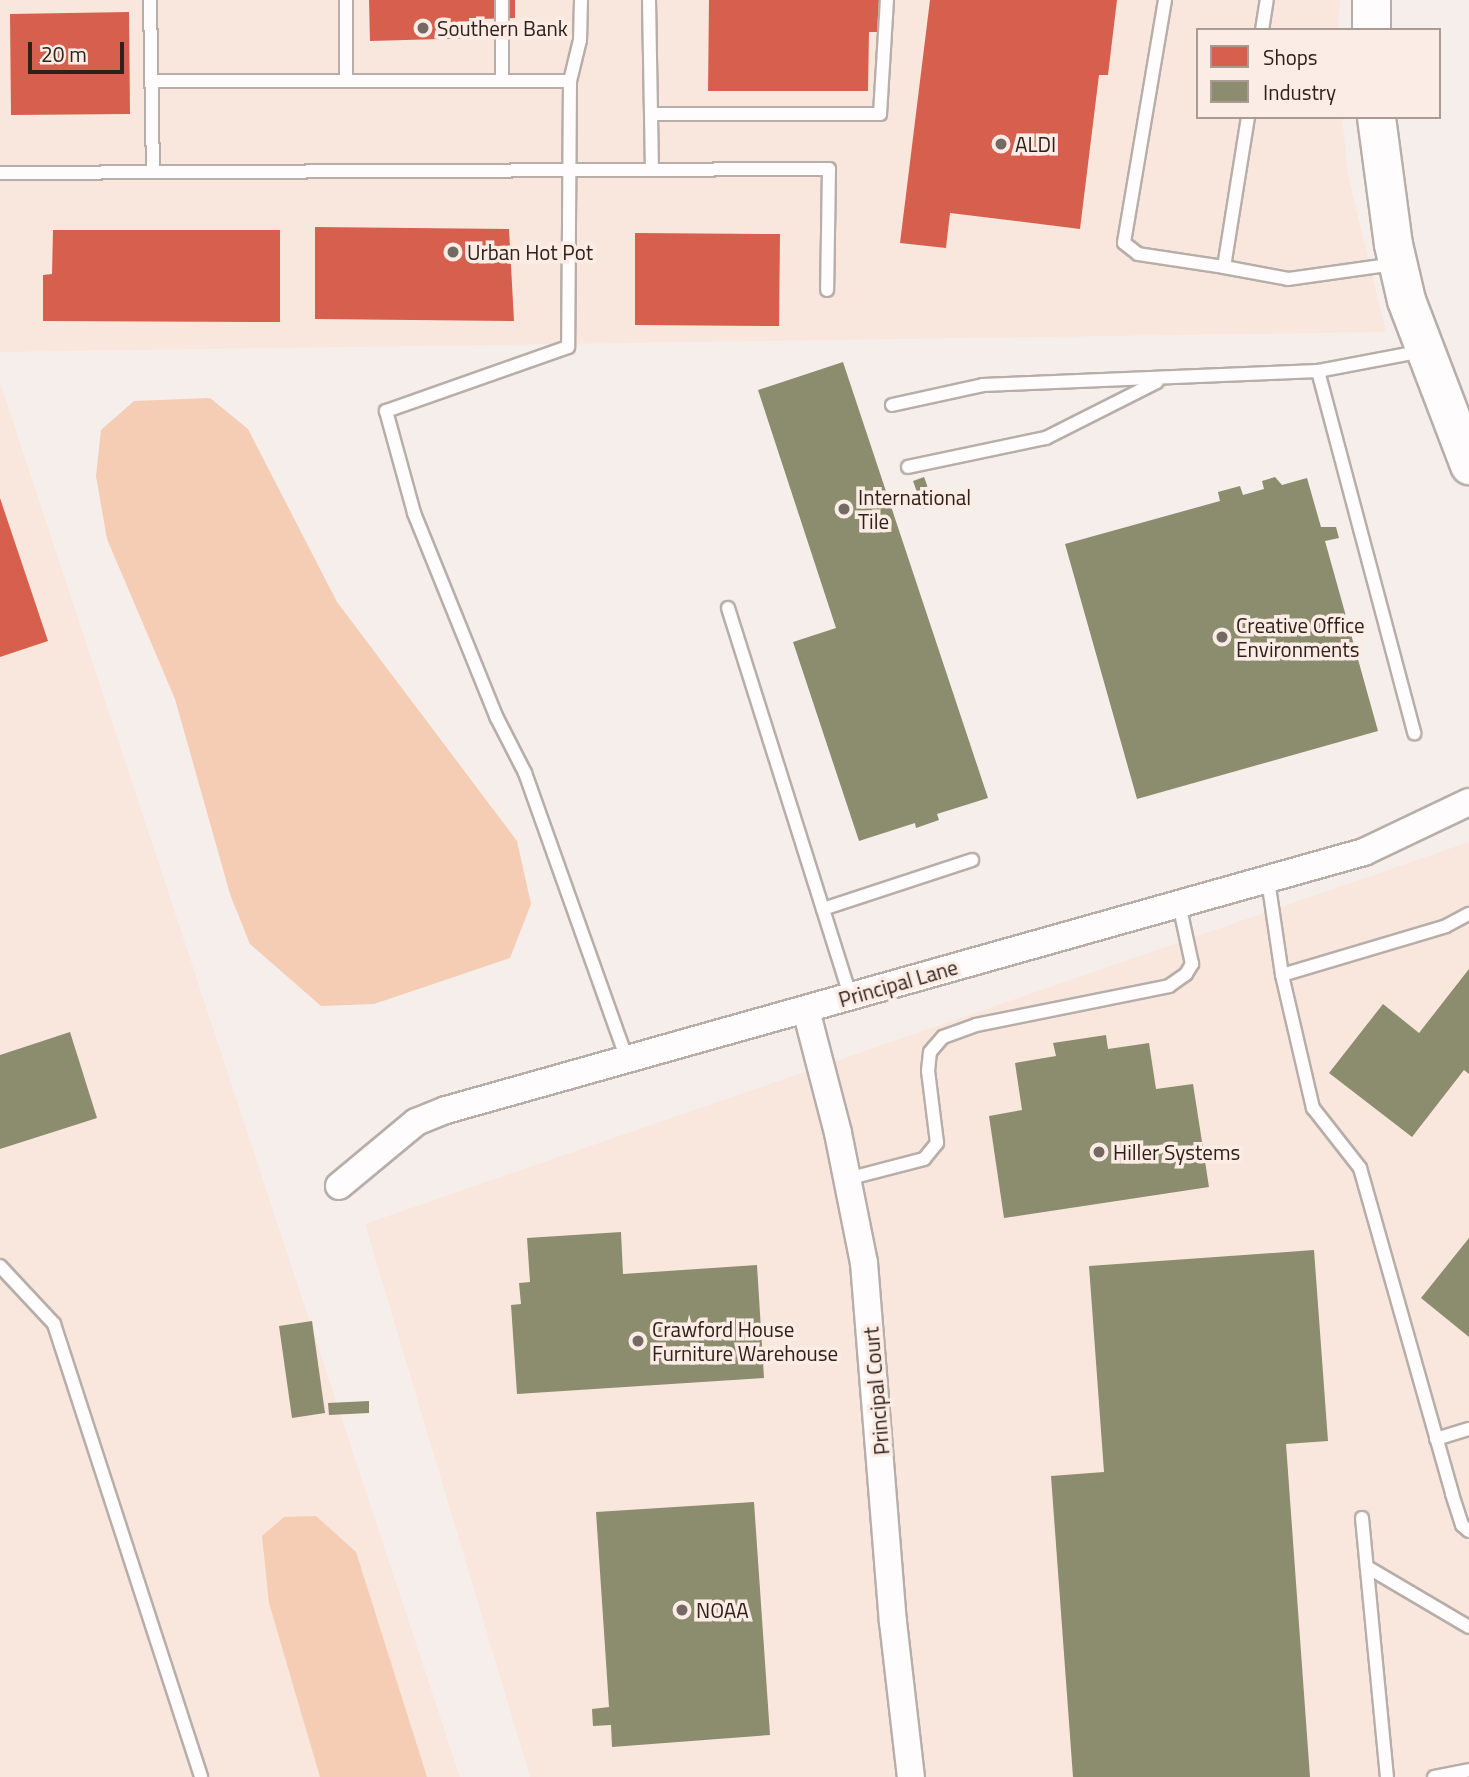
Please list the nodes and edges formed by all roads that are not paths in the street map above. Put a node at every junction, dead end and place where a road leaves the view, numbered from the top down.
1 (150, 0) edge
2 (345, 0) edge
3 (502, 0) edge
4 (581, 0) edge
5 (649, 0) edge
6 (887, 0) edge
7 (1165, 0) edge
8 (1267, 0) edge
9 (1371, 0) edge
10 (1262, 28) edge
11 (1371, 28) edge
12 (152, 81) junction
13 (346, 81) junction
14 (502, 81) junction
15 (570, 82) junction
16 (651, 114) junction
17 (1248, 119) edge
18 (1376, 119) edge
19 (569, 170) junction
20 (652, 170) junction
21 (153, 171) junction
22 (0, 173) edge
23 (1397, 264) junction
24 (1224, 267) junction
25 (827, 290) dead end
26 (1423, 351) junction
27 (1318, 371) junction
28 (1161, 379) junction
29 (892, 405) dead end
30 (1469, 465) edge
31 (908, 467) dead end
32 (728, 608) dead end
33 (1414, 733) dead end
34 (1469, 802) edge
35 (972, 860) dead end
36 (1268, 880) junction
37 (1179, 904) junction
38 (823, 909) junction
39 (1469, 914) edge
40 (1282, 975) junction
41 (850, 996) junction
42 (806, 1010) junction
43 (627, 1060) junction
44 (847, 1179) junction
45 (339, 1186) dead end
46 (0, 1266) edge
47 (1469, 1430) edge
48 (1436, 1439) junction
49 (1362, 1518) dead end
50 (1469, 1531) edge
51 (1367, 1567) junction
52 (1469, 1627) edge
53 (1469, 1770) edge
54 (201, 1777) edge
55 (911, 1777) edge
56 (1387, 1777) edge
57 (1434, 1777) edge

1 - 12 lane
2 - 13 lane
3 - 14 lane
4 - 15 lane
5 - 16 lane
6 - 16 lane
7 - 24 lane
8 - 10 lane
9 - 11 street
12 - 13 lane
12 - 21 lane
13 - 14 lane
14 - 15 lane
15 - 19 lane
16 - 20 lane
17 - 24 lane
18 - 23 street
19 - 20 lane
19 - 21 lane
19 - 43 lane
20 - 25 lane
21 - 22 lane
23 - 24 lane
23 - 26 street
26 - 27 lane
26 - 30 street
27 - 28 lane
27 - 33 lane
28 - 29 lane
28 - 31 lane
32 - 38 lane
34 - 36 street, Principal Lane
35 - 38 lane
36 - 37 street, Principal Lane
36 - 40 lane
37 - 41 street, Principal Lane
37 - 44 lane
38 - 41 lane
39 - 40 lane
40 - 48 lane
41 - 42 street, Principal Lane
42 - 43 street, Principal Lane
42 - 44 street, Principal Court
43 - 45 street, Principal Lane
44 - 55 street, Principal Court
46 - 54 lane
47 - 48 lane
48 - 50 lane
49 - 51 lane
51 - 52 lane
51 - 56 lane
53 - 57 lane

